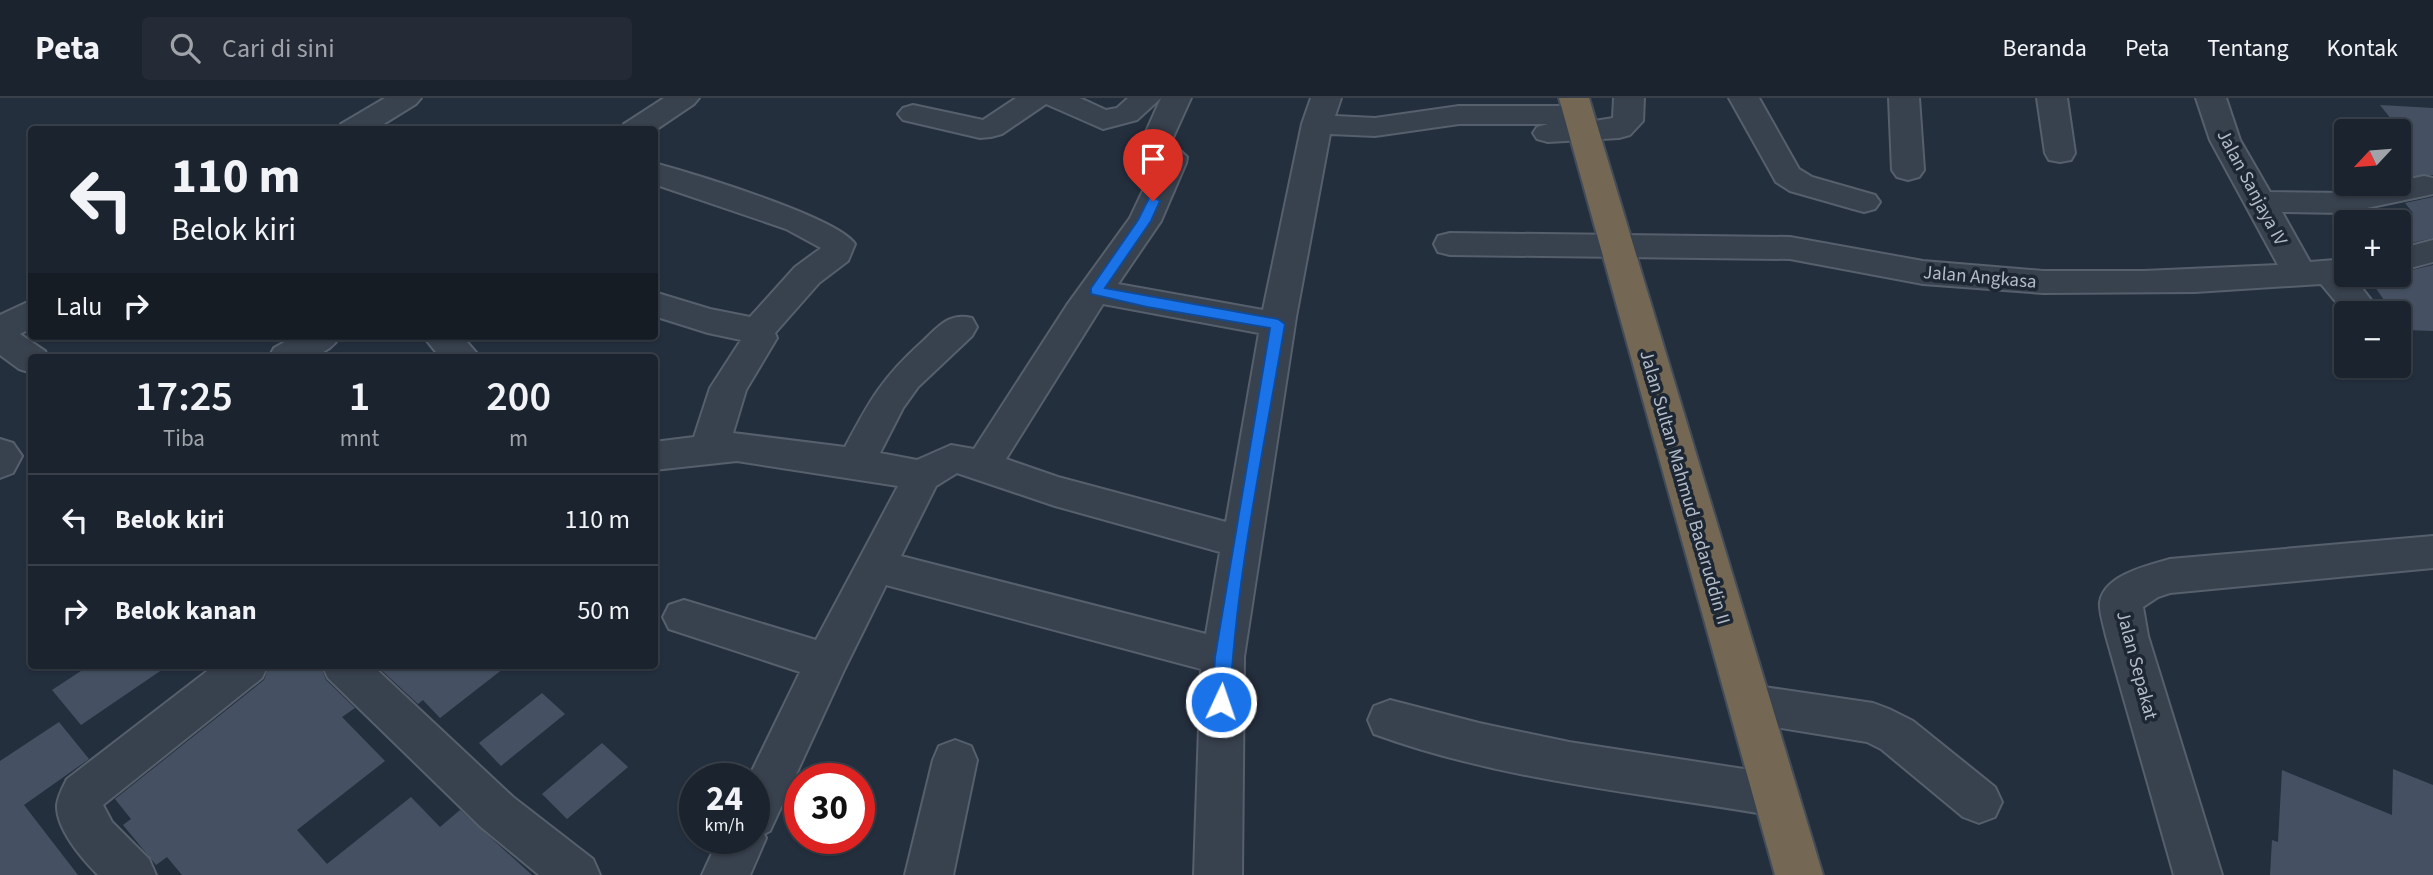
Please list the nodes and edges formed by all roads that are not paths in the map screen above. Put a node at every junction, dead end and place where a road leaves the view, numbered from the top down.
1 (406, 98) edge
2 (684, 98) edge
3 (1036, 98) edge
4 (1058, 98) edge
5 (1146, 98) edge
6 (1177, 98) edge
7 (1629, 98) edge
8 (1744, 98) edge
9 (1904, 98) edge
10 (2052, 98) edge
11 (2211, 98) edge
12 (1321, 111) edge
13 (913, 114) dead end
14 (1578, 115) edge
15 (359, 126) edge
16 (641, 126) edge
17 (1402, 139) dead end
18 (2060, 153) dead end
19 (1908, 170) dead end
20 (658, 174) edge
21 (2424, 186) dead end
22 (1864, 202) dead end
23 (2258, 202) junction
24 (1450, 244) dead end
25 (1616, 244) junction
26 (2433, 251) edge
27 (2411, 257) edge
28 (2325, 272) edge
29 (1096, 291) junction
30 (2353, 301) edge
31 (658, 305) edge
32 (28, 314) edge
33 (1278, 324) junction
34 (960, 327) dead end
35 (0, 330) edge
36 (756, 332) junction
37 (0, 338) edge
38 (316, 340) edge
39 (444, 340) edge
40 (292, 354) edge
41 (459, 354) edge
42 (28, 357) edge
43 (709, 449) junction
44 (0, 453) edge
45 (658, 455) edge
46 (0, 463) edge
47 (856, 463) junction
48 (983, 465) junction
49 (922, 476) junction
50 (1241, 542) junction
51 (2433, 552) edge
52 (877, 566) junction
53 (684, 617) dead end
54 (1223, 657) junction
55 (826, 662) junction
56 (242, 669) edge
57 (347, 669) edge
58 (1749, 704) junction
59 (1390, 720) dead end
60 (954, 760) dead end
61 (770, 782) edge
62 (1776, 795) junction
63 (1979, 802) dead end
64 (736, 854) edge
65 (132, 875) edge
66 (576, 875) edge
67 (726, 875) edge
68 (929, 875) edge
69 (1218, 875) edge
70 (1799, 875) edge
71 (2197, 875) edge

1 - 15 street
2 - 16 street
3 - 13 street
4 - 5 street
6 - 29 street
7 - 14 street
8 - 22 street
9 - 19 street
10 - 18 street
11 - 23 street, Jalan Sanjaya IV
12 - 14 street
12 - 33 street
14 - 17 street
14 - 25 highway, Jalan Sultan Mahmud Badaruddin II
20 - 36 street
21 - 23 street
23 - 28 street, Jalan Sanjaya IV
24 - 25 street, Jalan Angkasa
25 - 28 street, Jalan Angkasa
25 - 58 highway, Jalan Sultan Mahmud Badaruddin II
26 - 27 street
28 - 30 street, Jalan Sanjaya IV
29 - 33 street
29 - 48 street
31 - 36 street
32 - 35 street
33 - 50 street
34 - 47 street
36 - 43 street
37 - 42 street
38 - 40 street
39 - 41 street
43 - 45 street
43 - 47 street
44 - 46 street
47 - 49 street
48 - 49 street
48 - 50 street
49 - 52 street
50 - 54 street
51 - 71 street, Jalan Sepakat
52 - 54 street
52 - 55 street
53 - 55 street
54 - 69 street
55 - 61 street
56 - 65 street
57 - 66 street
58 - 62 highway, Jalan Sultan Mahmud Badaruddin II
58 - 63 street
59 - 62 street
60 - 68 street
62 - 70 highway, Jalan Sultan Mahmud Badaruddin II
64 - 67 street

